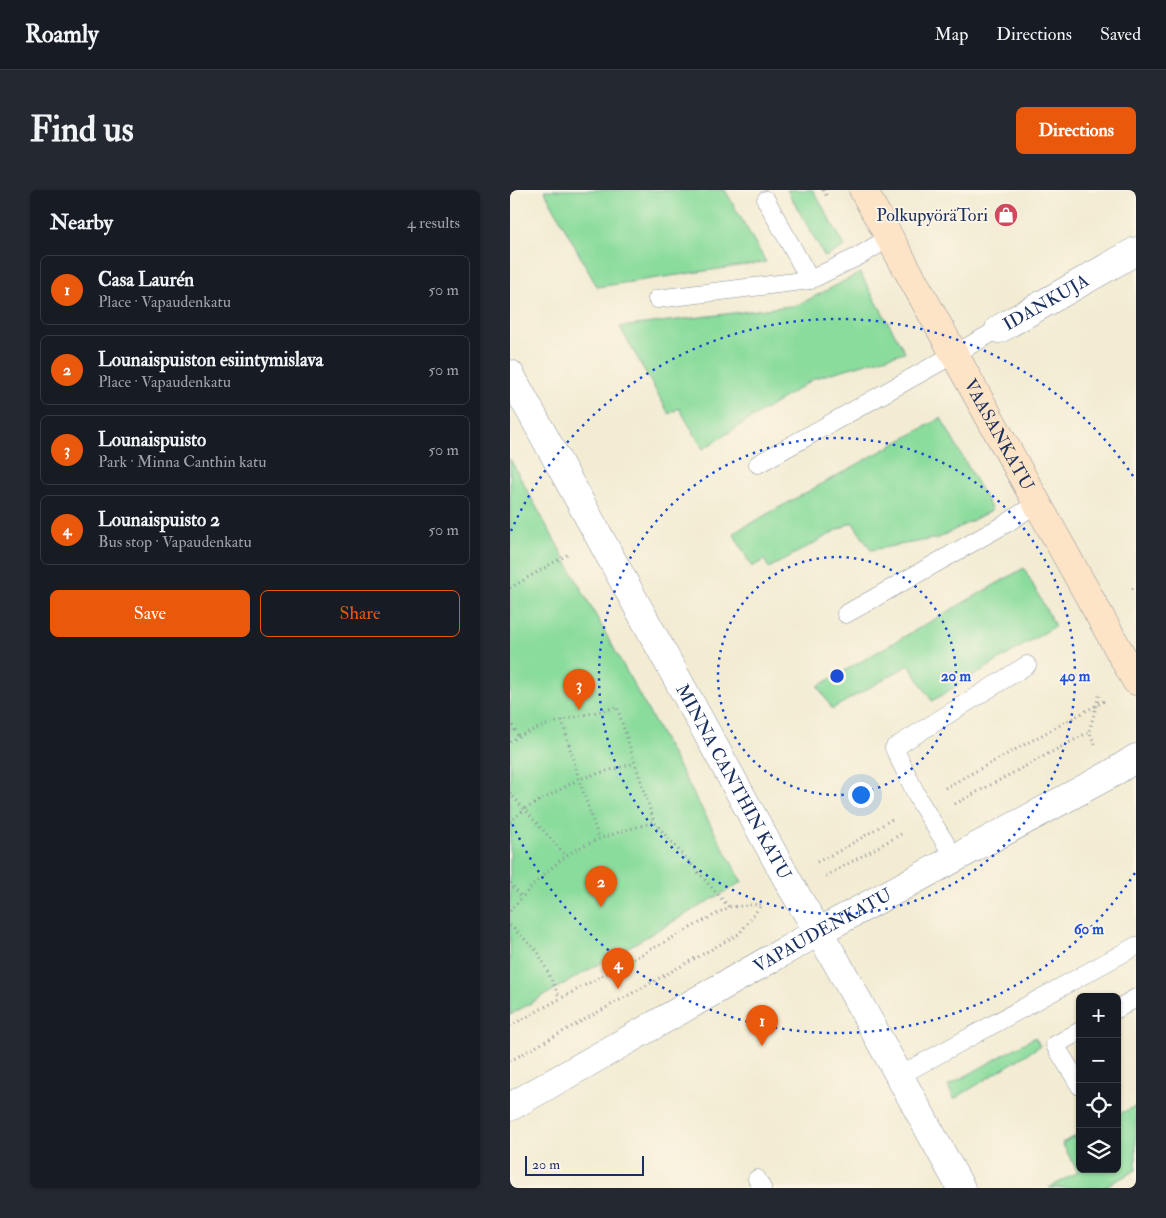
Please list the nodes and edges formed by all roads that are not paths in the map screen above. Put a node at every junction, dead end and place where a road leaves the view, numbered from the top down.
1 (863, 190) edge
2 (766, 200) dead end
3 (889, 238) junction
4 (1136, 251) edge
5 (810, 280) junction
6 (658, 298) dead end
7 (999, 329) joint
8 (954, 354) junction
9 (510, 374) edge
10 (758, 464) dead end
11 (1037, 503) junction
12 (846, 614) dead end
13 (1027, 665) dead end
14 (1136, 681) edge
15 (1136, 758) edge
16 (954, 857) junction
17 (818, 932) junction
18 (1136, 946) edge
19 (1136, 998) edge
20 (1121, 1007) edge
21 (1076, 1033) edge
22 (899, 1076) junction
23 (1078, 1083) edge
24 (510, 1108) edge
25 (958, 1187) edge

1 - 3 main road, VAASANKATU
2 - 5 lane
3 - 5 lane
3 - 8 main road, VAASANKATU
4 - 7 street, IDANKUJA
5 - 6 lane
7 - 8 lane, IDANKUJA
8 - 10 lane, IDANKUJA
8 - 11 main road, VAASANKATU
9 - 17 street, MINNA CANTHIN KATU
11 - 12 lane
11 - 14 main road, VAASANKATU
13 - 16 lane
15 - 16 street, VAPAUDENKATU
16 - 17 street, VAPAUDENKATU
17 - 22 street, MINNA CANTHIN KATU
17 - 24 street, VAPAUDENKATU
18 - 22 lane
19 - 20 lane
21 - 23 lane
22 - 25 street, MINNA CANTHIN KATU

